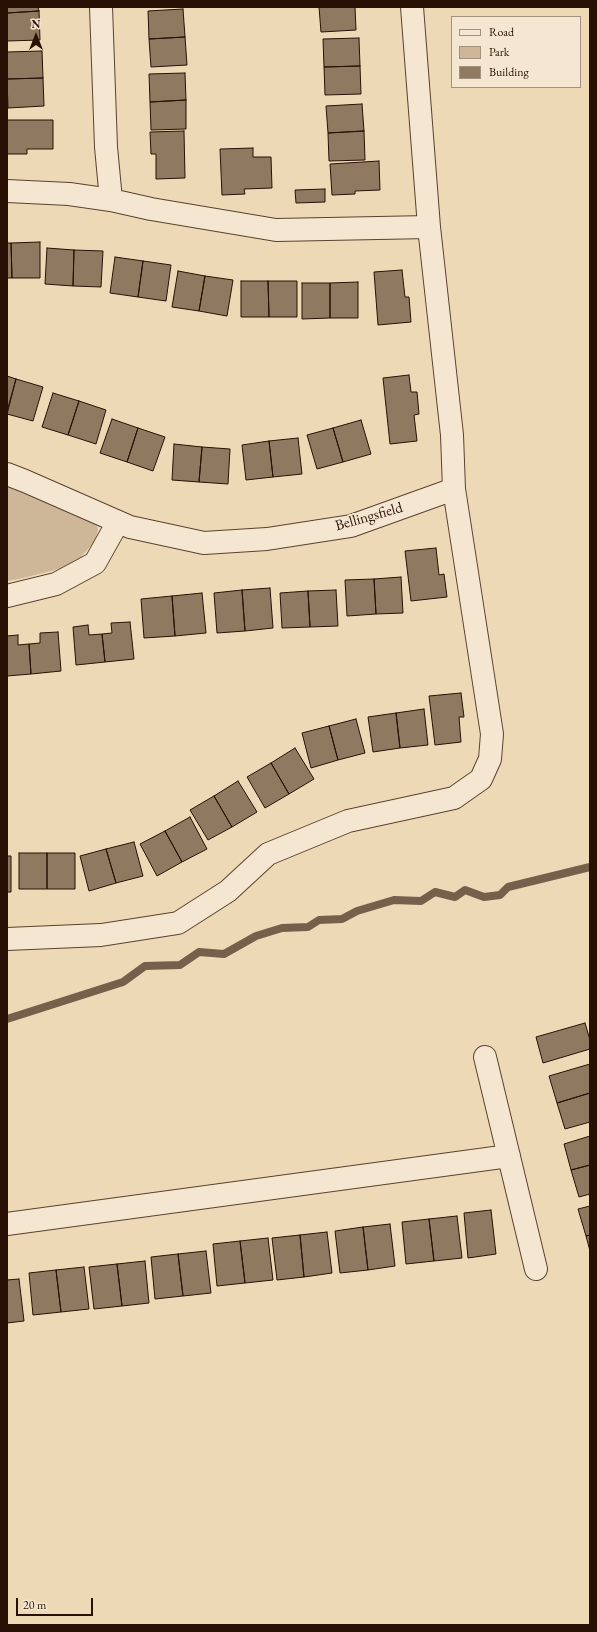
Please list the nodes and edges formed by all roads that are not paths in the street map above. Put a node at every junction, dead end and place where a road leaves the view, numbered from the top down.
1 (101, 7) edge
2 (412, 7) edge
3 (7, 191) edge
4 (111, 200) junction
5 (429, 227) junction
6 (7, 474) edge
7 (454, 489) junction
8 (118, 522) junction
9 (7, 596) edge
10 (7, 939) edge
11 (485, 1057) dead end
12 (509, 1156) junction
13 (7, 1224) edge
14 (536, 1269) dead end

1 - 4 street
2 - 5 street
3 - 4 street
4 - 5 street
5 - 7 street
6 - 8 street, Bellingsfield
7 - 8 street, Bellingsfield
7 - 10 street
8 - 9 street
11 - 12 street
12 - 13 street
12 - 14 street

